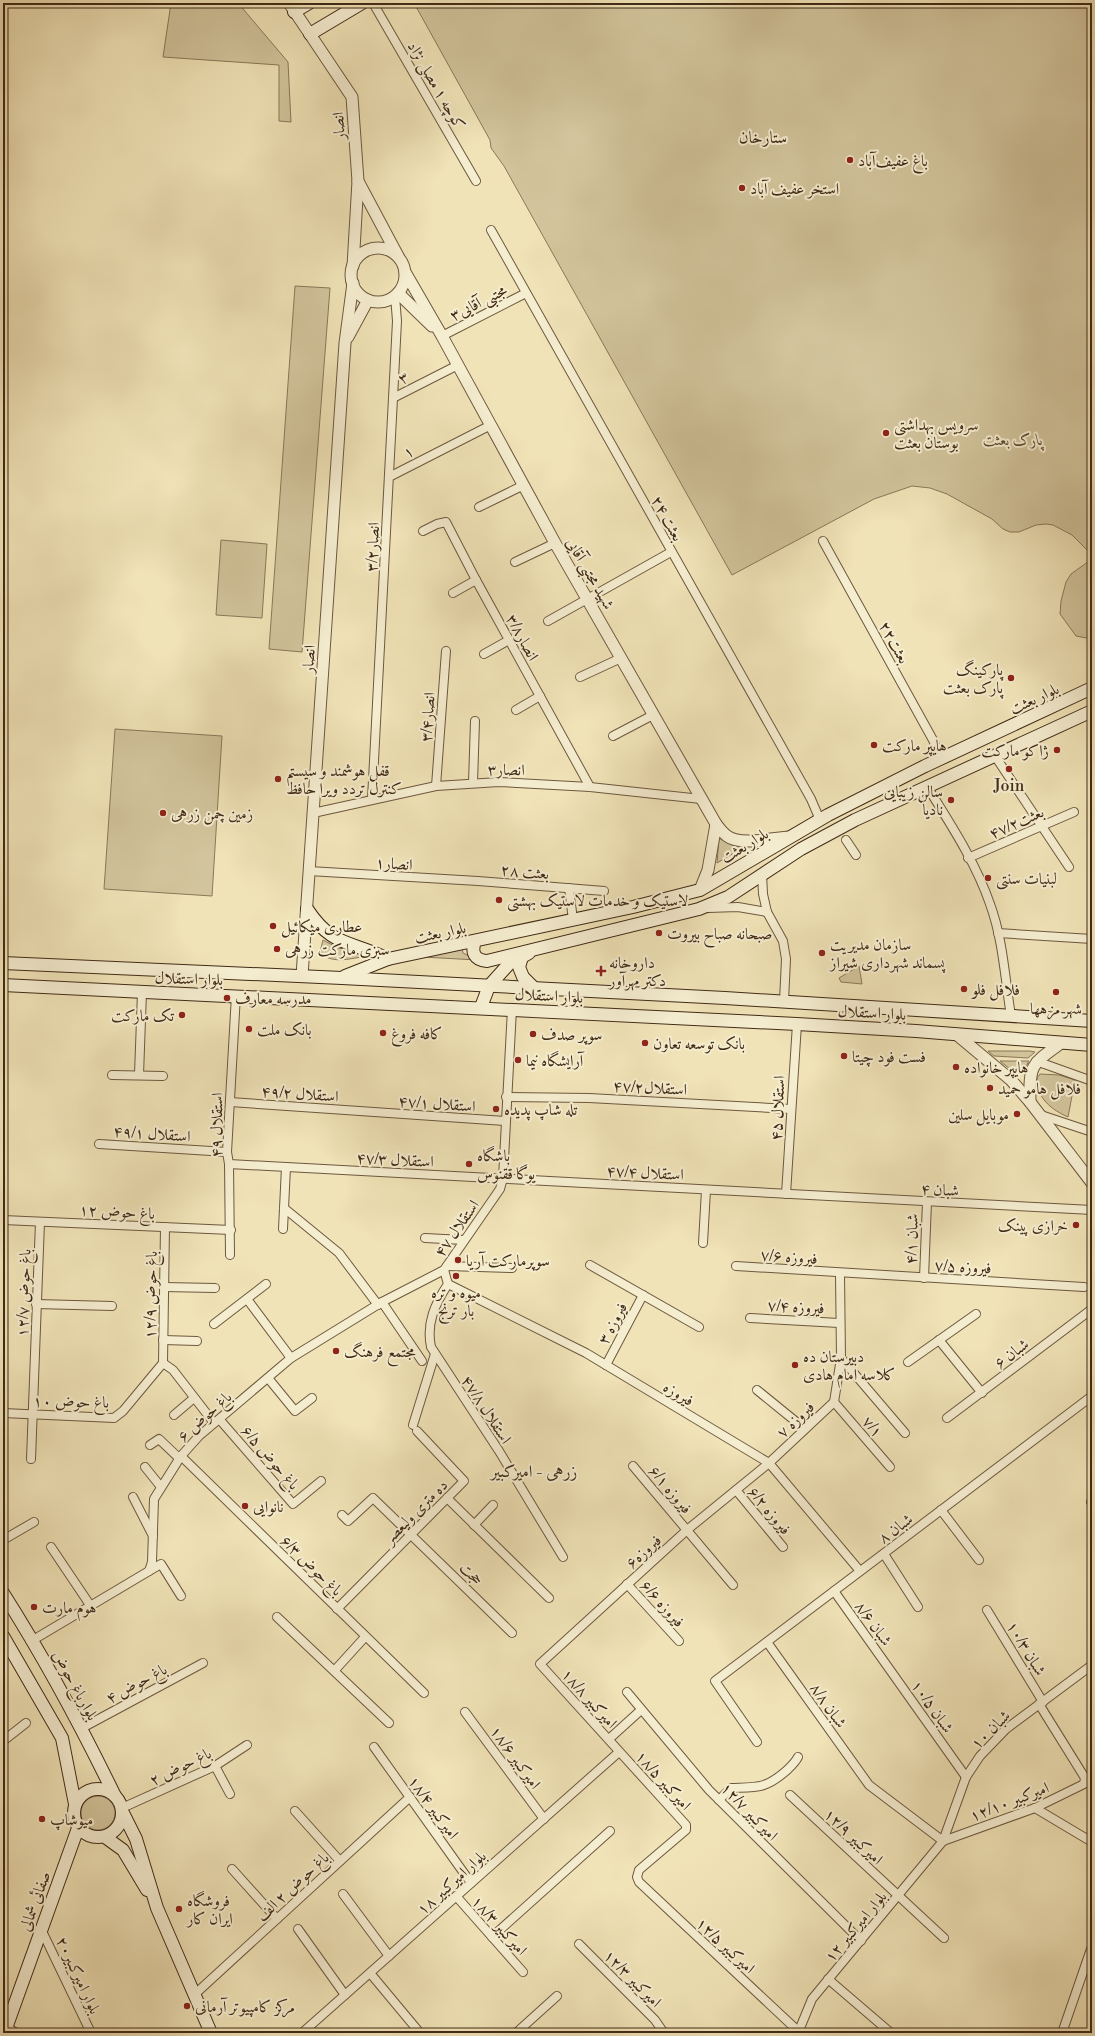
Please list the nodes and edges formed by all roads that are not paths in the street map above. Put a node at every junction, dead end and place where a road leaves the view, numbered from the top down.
1 (309, 3) edge
2 (362, 3) edge
3 (373, 3) edge
4 (292, 7) edge
5 (310, 34) junction
6 (358, 181) junction
7 (476, 181) dead end
8 (491, 230) dead end
9 (398, 257) junction
10 (353, 266) junction
11 (405, 272) junction
12 (352, 283) junction
13 (526, 293) junction
14 (397, 294) junction
15 (368, 300) junction
16 (442, 336) junction
17 (345, 343) junction
18 (458, 366) junction
19 (393, 398) junction
20 (491, 425) junction
21 (389, 477) junction
22 (524, 485) junction
23 (478, 508) dead end
24 (423, 531) dead end
25 (823, 541) dead end
26 (555, 543) junction
27 (671, 552) junction
28 (515, 562) dead end
29 (476, 580) junction
30 (453, 593) dead end
31 (587, 599) junction
32 (548, 621) dead end
33 (509, 640) junction
34 (446, 651) dead end
35 (484, 654) dead end
36 (621, 658) junction
37 (580, 678) dead end
38 (1092, 688) edge
39 (540, 696) junction
40 (516, 710) dead end
41 (1092, 711) edge
42 (653, 715) junction
43 (475, 720) dead end
44 (613, 736) dead end
45 (995, 756) junction
46 (941, 758) junction
47 (473, 783) junction
48 (436, 786) junction
49 (590, 787) junction
50 (928, 788) junction
51 (372, 799) junction
52 (701, 799) junction
53 (1074, 812) dead end
54 (313, 813) junction
55 (820, 820) junction
56 (716, 824) junction
57 (1041, 826) junction
58 (789, 836) junction
59 (846, 840) dead end
60 (856, 855) dead end
61 (968, 858) junction
62 (1068, 867) dead end
63 (309, 871) junction
64 (762, 874) junction
65 (478, 881) joint
66 (570, 888) junction
67 (700, 890) junction
68 (604, 891) dead end
69 (307, 909) junction
70 (699, 909) junction
71 (767, 912) junction
72 (573, 920) junction
73 (998, 933) junction
74 (1092, 939) edge
75 (475, 941) junction
76 (535, 948) junction
77 (517, 955) junction
78 (388, 959) junction
79 (3, 963) edge
80 (104, 968) junction
81 (302, 976) junction
82 (342, 978) junction
83 (3, 985) edge
84 (489, 986) junction
85 (534, 988) junction
86 (103, 989) junction
87 (142, 992) junction
88 (236, 995) junction
89 (784, 1001) junction
90 (481, 1007) junction
91 (880, 1007) junction
92 (512, 1009) junction
93 (1011, 1016) junction
94 (1092, 1021) edge
95 (797, 1024) junction
96 (879, 1029) junction
97 (956, 1034) junction
98 (1061, 1043) junction
99 (1092, 1046) edge
100 (1036, 1061) junction
101 (112, 1075) dead end
102 (139, 1075) junction
103 (163, 1076) dead end
104 (1092, 1082) edge
105 (506, 1097) junction
106 (230, 1102) junction
107 (1030, 1102) junction
108 (791, 1109) junction
109 (368, 1112) joint
110 (1041, 1115) junction
111 (505, 1121) junction
112 (1092, 1132) edge
113 (99, 1144) dead end
114 (227, 1152) junction
115 (229, 1164) junction
116 (286, 1167) junction
117 (503, 1178) junction
118 (1092, 1183) edge
119 (706, 1190) junction
120 (786, 1194) junction
121 (927, 1202) junction
122 (284, 1208) junction
123 (1092, 1210) edge
124 (3, 1220) edge
125 (40, 1222) junction
126 (165, 1228) junction
127 (283, 1229) dead end
128 (231, 1230) junction
129 (426, 1238) dead end
130 (464, 1240) junction
131 (704, 1243) dead end
132 (230, 1255) dead end
133 (590, 1265) dead end
134 (736, 1266) dead end
135 (446, 1268) junction
136 (512, 1268) dead end
137 (840, 1274) junction
138 (924, 1278) junction
139 (266, 1284) dead end
140 (448, 1284) junction
141 (164, 1287) junction
142 (1084, 1287) dead end
143 (215, 1288) dead end
144 (643, 1295) junction
145 (247, 1299) junction
146 (36, 1304) junction
147 (380, 1304) junction
148 (112, 1306) dead end
149 (1092, 1310) edge
150 (976, 1314) dead end
151 (750, 1318) dead end
152 (839, 1323) junction
153 (214, 1324) dead end
154 (699, 1327) dead end
155 (163, 1340) junction
156 (939, 1340) junction
157 (197, 1341) dead end
158 (435, 1354) junction
159 (291, 1358) junction
160 (841, 1358) junction
161 (422, 1361) dead end
162 (908, 1362) dead end
163 (163, 1363) junction
164 (606, 1365) junction
165 (268, 1378) junction
166 (756, 1390) dead end
167 (982, 1393) junction
168 (1092, 1396) edge
169 (194, 1398) junction
170 (312, 1398) dead end
171 (834, 1402) junction
172 (3, 1413) edge
173 (33, 1414) junction
174 (174, 1415) dead end
175 (947, 1418) dead end
176 (217, 1421) junction
177 (805, 1429) junction
178 (905, 1433) dead end
179 (150, 1445) dead end
180 (180, 1457) junction
181 (31, 1459) dead end
182 (768, 1463) junction
183 (145, 1466) dead end
184 (633, 1466) dead end
185 (890, 1467) dead end
186 (321, 1481) dead end
187 (161, 1487) junction
188 (736, 1490) junction
189 (133, 1497) dead end
190 (447, 1498) junction
191 (493, 1505) dead end
192 (941, 1510) junction
193 (342, 1515) dead end
194 (34, 1522) dead end
195 (474, 1525) junction
196 (687, 1530) junction
197 (411, 1534) junction
198 (153, 1537) junction
199 (3, 1540) edge
200 (783, 1547) dead end
201 (50, 1548) dead end
202 (884, 1554) junction
203 (563, 1556) dead end
204 (979, 1560) dead end
205 (149, 1571) junction
206 (860, 1571) junction
207 (627, 1584) junction
208 (733, 1585) dead end
209 (834, 1591) junction
210 (3, 1593) edge
211 (181, 1596) dead end
212 (549, 1598) dead end
213 (90, 1606) junction
214 (918, 1607) dead end
215 (337, 1609) junction
216 (987, 1610) dead end
217 (277, 1616) dead end
218 (512, 1633) dead end
219 (3, 1636) edge
220 (365, 1637) junction
221 (33, 1640) junction
222 (679, 1641) dead end
223 (767, 1642) junction
224 (203, 1663) dead end
225 (540, 1664) joint
226 (1092, 1665) edge
227 (335, 1670) junction
228 (891, 1670) joint
229 (627, 1692) dead end
230 (424, 1693) dead end
231 (1041, 1703) junction
232 (641, 1710) junction
233 (466, 1712) dead end
234 (26, 1723) dead end
235 (389, 1723) dead end
236 (82, 1728) junction
237 (609, 1739) junction
238 (3, 1741) edge
239 (757, 1742) dead end
240 (247, 1745) dead end
241 (374, 1747) dead end
242 (619, 1752) junction
243 (798, 1757) dead end
244 (215, 1766) junction
245 (966, 1778) junction
246 (1084, 1784) joint
247 (230, 1794) dead end
248 (790, 1795) dead end
249 (115, 1796) junction
250 (410, 1797) junction
251 (719, 1800) junction
252 (75, 1804) junction
253 (1035, 1808) junction
254 (123, 1811) junction
255 (294, 1812) dead end
256 (544, 1818) junction
257 (78, 1828) junction
258 (610, 1831) dead end
259 (105, 1837) junction
260 (1090, 1838) edge
261 (942, 1841) junction
262 (340, 1861) junction
263 (232, 1869) dead end
264 (637, 1877) joint
265 (471, 1883) junction
266 (343, 1894) dead end
267 (456, 1896) junction
268 (897, 1896) junction
269 (157, 1908) junction
270 (277, 1919) junction
271 (41, 1929) junction
272 (298, 1929) dead end
273 (492, 1937) junction
274 (944, 1938) dead end
275 (861, 1941) junction
276 (579, 1944) dead end
277 (1091, 1949) edge
278 (389, 1956) junction
279 (524, 1972) dead end
280 (370, 1973) junction
281 (828, 1980) junction
282 (194, 1995) junction
283 (345, 1995) junction
284 (557, 1996) dead end
285 (7, 2031) edge
286 (798, 2032) edge
287 (91, 2033) edge
288 (211, 2033) edge
289 (302, 2033) edge
290 (420, 2033) edge
291 (516, 2033) edge
292 (664, 2033) edge
293 (891, 2033) edge
294 (1062, 2033) edge

1 - 4 main road
2 - 5 main road
3 - 7 street, کوچه ۱ مصلی نژاد
4 - 5 street, انصار
5 - 6 street, انصار
6 - 9 street
6 - 10 street, انصار
8 - 13 street, بعثت ۲۴
9 - 10 street
9 - 11 street
10 - 12 street
11 - 14 street
11 - 16 street, شهید مجتبی آقایی
12 - 15 street
12 - 17 street, انصار
13 - 16 street, مجتبی آقایی۳
13 - 27 street, بعثت ۲۴
14 - 15 street
14 - 16 street, شهید مجتبی آقایی
14 - 19 street, انصار۳/۲
15 - 17 street, انصار
16 - 18 street, شهید مجتبی آقایی
17 - 54 street, انصار
18 - 19 street, ۳
18 - 20 street, شهید مجتبی آقایی
19 - 21 street, انصار۳/۲
20 - 21 street, ۱
20 - 22 street, شهید مجتبی آقایی
21 - 51 street, انصار۳/۲
22 - 23 street
22 - 26 street, شهید مجتبی آقایی
24 - 29 street, انصار۳/۸
25 - 46 street, بعثت۲۲
26 - 28 street
26 - 31 street, شهید مجتبی آقایی
27 - 31 street
27 - 55 street, بعثت ۲۴
29 - 30 street
29 - 33 street, انصار۳/۸
31 - 32 street
31 - 36 street, شهید مجتبی آقایی
33 - 35 street
33 - 39 street, انصار۳/۸
34 - 48 street, انصار۳/۴
36 - 37 street
36 - 42 street, شهید مجتبی آقایی
38 - 46 main road, بلوار بعثت
39 - 40 street
39 - 49 street, انصار۳/۸
41 - 45 main road, بلوار بعثت
42 - 44 street
42 - 52 street, شهید مجتبی آقایی
43 - 47 street
45 - 50 main road, بلوار بعثت
45 - 57 street
46 - 55 main road, بلوار بعثت
47 - 48 street, انصار۳
47 - 49 street, انصار۳
48 - 51 street, انصار۳
49 - 52 street, انصار۳
50 - 61 street
50 - 64 main road, بلوار بعثت
51 - 54 street, انصار۳
52 - 56 street, شهید مجتبی آقایی
53 - 57 street, بعثت۴۷/۲
54 - 63 street, انصار
55 - 58 main road, بلوار بعثت
56 - 58 street, شهید مجتبی آقایی
56 - 67 street
57 - 61 street, بعثت۴۷/۲
57 - 62 street
58 - 67 main road, بلوار بعثت
59 - 60 street
61 - 73 street
63 - 65 street, انصار۱
63 - 69 street, انصار
64 - 70 main road, بلوار بعثت
64 - 71 street
65 - 66 street, بعثت ۲۸
66 - 68 street, بعثت ۲۸
66 - 72 street, بعثت ۲۸
67 - 72 main road, بلوار بعثت
69 - 78 main road
69 - 81 street, انصار
70 - 71 street
70 - 76 main road, بلوار بعثت
71 - 89 street
72 - 75 main road, بلوار بعثت
73 - 74 street
73 - 93 street
75 - 77 main road, بلوار بعثت
75 - 78 main road, بلوار بعثت
76 - 77 main road, بلوار بعثت
76 - 85 main road
77 - 84 main road
78 - 82 main road, بلوار بعثت
79 - 80 main road, بلوار استقلال
80 - 81 main road, بلوار استقلال
80 - 86 main road
81 - 82 main road, بلوار استقلال
82 - 84 main road, بلوار استقلال
83 - 86 main road, بلوار استقلال
84 - 85 main road, بلوار استقلال
84 - 90 main road
85 - 89 main road, بلوار استقلال
86 - 87 main road, بلوار استقلال
87 - 88 main road, بلوار استقلال
87 - 102 street
88 - 90 main road, بلوار استقلال
88 - 106 street, ۴۹ استقلال
89 - 91 main road, بلوار استقلال
90 - 92 main road, بلوار استقلال
91 - 93 main road, بلوار استقلال
91 - 96 main road
92 - 95 main road, بلوار استقلال
92 - 105 street, ۴۷ استقلال
93 - 94 main road, بلوار استقلال
95 - 96 main road, بلوار استقلال
95 - 108 street, ۴۵ استقلال
96 - 97 main road, بلوار استقلال
97 - 98 main road, بلوار استقلال
97 - 107 street
98 - 99 main road, بلوار استقلال
98 - 100 street
100 - 104 street
100 - 107 street
101 - 102 street
102 - 103 street
105 - 108 street, استقلال۴۷/۲
105 - 111 street, ۴۷ استقلال
106 - 109 street, ۴۹/۲ استقلال
106 - 114 street, ۴۹ استقلال
107 - 110 street
108 - 120 street, ۴۵ استقلال
109 - 111 street, ۴۷/۱ استقلال
110 - 112 street
110 - 118 street
111 - 117 street, ۴۷ استقلال
113 - 114 street, ۴۹/۱ استقلال
114 - 115 street, ۴۹ استقلال
115 - 116 street, ۴۷/۳ استقلال
115 - 128 street, ۴۹ استقلال
116 - 117 street, ۴۷/۳ استقلال
116 - 122 street
117 - 119 street, ۴۷/۴ استقلال
117 - 130 street, ۴۷ استقلال
119 - 120 street, ۴۷/۴ استقلال
119 - 131 street
120 - 121 street, ۴ شبان
121 - 123 street, ۴ شبان
121 - 138 street, ۴/۱ شبان
122 - 127 street
122 - 147 street
124 - 125 street, ۱۲ باغ حوض
125 - 126 street, ۱۲ باغ حوض
125 - 146 street, ۱۲/۷ باغ حوض
126 - 128 street, ۱۲ باغ حوض
126 - 141 street, ۱۲/۹ باغ حوض
128 - 132 street, ۴۹ استقلال
129 - 130 street
130 - 135 street, ۴۷ استقلال
133 - 144 street
134 - 137 street, ۷/۶ فیروزه
135 - 136 street
135 - 140 street
135 - 147 street, ۴۷ استقلال
137 - 138 street, ۷/۵ فیروزه
137 - 152 street, ۷ فیروزه
138 - 142 street, ۷/۵ فیروزه
139 - 145 street
140 - 158 street, ۴۷/۸ استقلال
140 - 164 street, فیروزه
141 - 143 street
141 - 155 street, ۱۲/۹ باغ حوض
144 - 154 street
144 - 164 street, ۳ فیروزه
145 - 153 street
145 - 159 street
146 - 148 street
146 - 173 street, ۱۲/۷ باغ حوض
147 - 159 street, ۶ باغ حوض
147 - 161 street
149 - 167 street, ۶ شبان
150 - 156 street
151 - 152 street, ۷/۴ فیروزه
152 - 160 street, ۷ فیروزه
155 - 157 street
155 - 163 street, ۱۲/۹ باغ حوض
156 - 162 street
156 - 167 street
158 - 190 street, ده متری ولیعصر
158 - 203 street, ۴۷/۸ استقلال
159 - 165 street, ۶ باغ حوض
160 - 171 street, ۷ فیروزه
160 - 178 street
163 - 169 street
163 - 173 street, ۱۰ باغ حوض
164 - 182 street, فیروزه
165 - 170 street
165 - 176 street, ۶ باغ حوض
166 - 177 street
167 - 175 street, ۶ شبان
168 - 192 street, ۸ شبان
169 - 174 street
169 - 176 street
171 - 177 street, ۷ فیروزه
171 - 185 street, ۷/۱
172 - 173 street, ۱۰ باغ حوض
173 - 181 street, ۱۲/۷ باغ حوض
176 - 180 street, ۶ باغ حوض
176 - 186 street, ۶/۵ باغ حوض
177 - 182 street, ۷ فیروزه
179 - 180 street, ۶/۳ باغ حوض
180 - 187 street, ۶ باغ حوض
180 - 215 street, ۶/۳ باغ حوض
182 - 188 street, فیروزه۶
182 - 206 street, فیروزه
183 - 187 street
184 - 196 street, ۶/۱ فیروزه
187 - 198 street, ۶ باغ حوض
188 - 196 street, فیروزه۶
188 - 200 street, ۶/۲ فیروزه
189 - 198 street
190 - 195 street
190 - 197 street, ده متری ولیعصر
191 - 195 street
192 - 202 street, ۸ شبان
192 - 204 street
193 - 197 street, حجت
194 - 199 street
195 - 212 street
196 - 207 street, فیروزه۶
196 - 208 street, ۶/۱ فیروزه
197 - 215 street, ده متری ولیعصر
197 - 218 street, حجت
198 - 205 street, ۶ باغ حوض
201 - 213 street
202 - 206 street, ۸ شبان
202 - 214 street
205 - 211 street
205 - 213 street
206 - 209 street, ۸ شبان
207 - 222 street, ۶/۶ فیروزه
207 - 225 street, فیروزه۶
209 - 223 street, ۸ شبان
209 - 228 street, ۸/۶ شبان
210 - 221 main road, بلوارباغ حوض
213 - 221 street
215 - 220 street, ۶/۳ باغ حوض
216 - 231 street, ۱۰/۳ شبان
217 - 227 street
219 - 252 main road
220 - 227 street
220 - 230 street, ۶/۳ باغ حوض
221 - 236 main road, بلوارباغ حوض
223 - 239 street, ۸ شبان
223 - 261 street, ۸/۸ شبان
224 - 236 street, ۴ باغ حوض
225 - 237 street, ۱۸/۸ امیرکبیر
226 - 231 street, ۱۰ شبان
227 - 235 street
228 - 245 street, ۱۰/۵ شبان
229 - 232 street, ۱۲/۷ امیرکبیر
231 - 245 street, ۱۰ شبان
231 - 246 street, ۱۰/۳ شبان
232 - 237 street
232 - 251 street, ۱۲/۷ امیرکبیر
233 - 256 street, ۱۸/۶ امیرکبیر
234 - 238 street
236 - 249 main road, بلوارباغ حوض
237 - 242 street, ۱۸/۸ امیرکبیر
240 - 244 street, ۲ باغ حوض
241 - 250 street, ۱۸/۴ امیرکبیر
242 - 256 street, ۱۸ بلوار امیرکبیر
242 - 264 street, ۱۸/۵ امیرکبیر
243 - 251 street
244 - 247 street
244 - 254 street, ۲ باغ حوض
245 - 261 street, ۱۰ شبان
246 - 253 street, ۱۲/۱۰ امیرکبیر
248 - 268 street, ۱۲/۹ امیرکبیر
249 - 252 main road
249 - 254 main road
250 - 262 street, باغ حوض ۲ الف
250 - 265 street, ۱۸/۴ امیرکبیر
251 - 275 street, ۱۲/۷ امیرکبیر
252 - 257 main road
253 - 260 street
253 - 261 street, ۱۲/۱۰ امیرکبیر
254 - 259 main road
254 - 269 main road
255 - 262 street
256 - 265 street, ۱۸ بلوار امیرکبیر
257 - 259 main road
257 - 271 main road, صفائی شمالی
258 - 273 street
259 - 269 main road
261 - 268 street, ۱۲ بلوار امیرکبیر
262 - 270 street, باغ حوض ۲ الف
263 - 270 street
264 - 286 street, ۱۲/۵ امیرکبیر
265 - 267 street, ۱۸ بلوار امیرکبیر
266 - 278 street
267 - 273 street, ۱۸/۳ امیرکبیر
267 - 278 street, ۱۸ بلوار امیرکبیر
268 - 274 street, ۱۲/۹ امیرکبیر
268 - 275 street, ۱۲ بلوار امیرکبیر
269 - 282 main road
270 - 282 street, باغ حوض ۲ الف
271 - 285 main road, صفائی شمالی
271 - 287 street, بلوار امیرکبیر۲۰
272 - 283 street
273 - 279 street, ۱۸/۳ امیرکبیر
275 - 281 street, ۱۲ بلوار امیرکبیر
276 - 292 street, ۱۲/۳ امیرکبیر
277 - 294 street
278 - 280 street, ۱۸ بلوار امیرکبیر
280 - 283 street, ۱۸ بلوار امیرکبیر
280 - 290 street
281 - 286 street, ۱۲ بلوار امیرکبیر
281 - 293 street
282 - 288 main road
283 - 289 street, ۱۸ بلوار امیرکبیر
284 - 291 street

